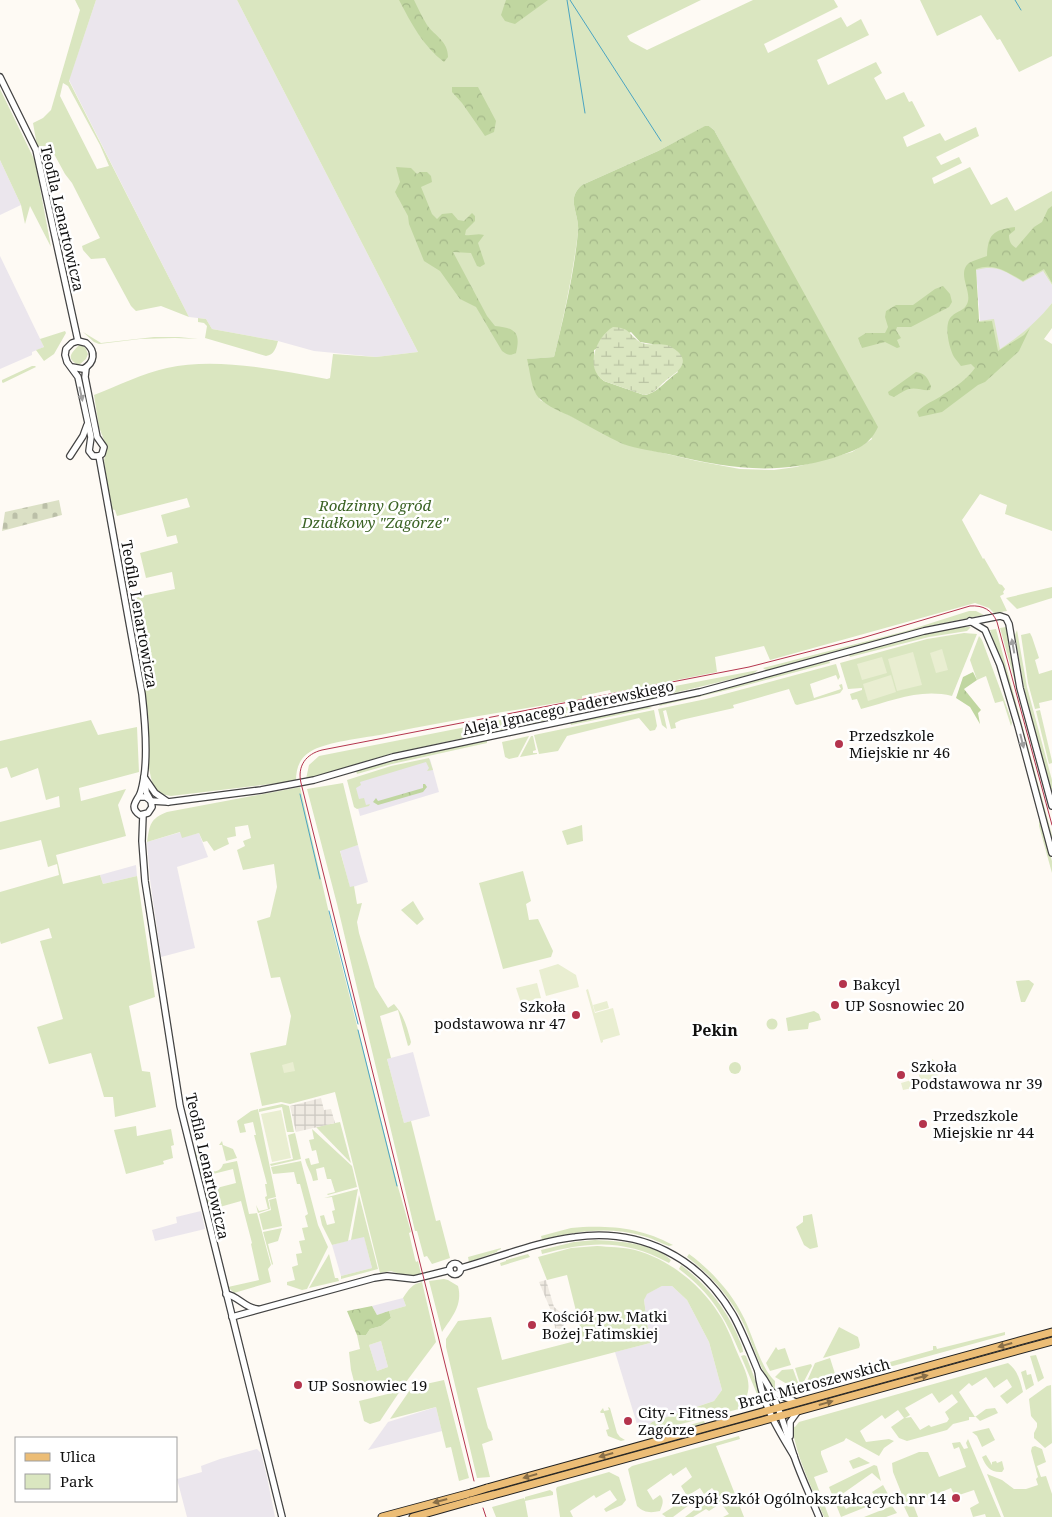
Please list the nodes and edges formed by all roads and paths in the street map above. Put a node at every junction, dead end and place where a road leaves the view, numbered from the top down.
1 (0, 77) edge
2 (78, 341) junction
3 (72, 367) junction
4 (86, 368) junction
5 (87, 423) junction
6 (99, 442) junction
7 (91, 443) junction
8 (70, 456) dead end
9 (99, 456) junction
10 (992, 618) junction
11 (970, 621) junction
12 (985, 630) junction
13 (144, 777) junction
14 (139, 797) junction
15 (151, 802) junction
16 (168, 802) junction
17 (1052, 806) edge
18 (143, 815) junction
19 (1052, 853) edge
20 (226, 1294) junction
21 (263, 1309) junction
22 (232, 1317) junction
23 (1052, 1332) edge
24 (1052, 1341) edge
25 (758, 1371) junction
26 (772, 1392) junction
27 (764, 1396) junction
28 (796, 1402) junction
29 (777, 1408) junction
30 (768, 1410) junction
31 (798, 1411) junction
32 (754, 1414) junction
33 (780, 1416) junction
34 (771, 1418) junction
35 (756, 1422) junction
36 (776, 1427) junction
37 (790, 1441) junction
38 (794, 1456) junction
39 (499, 1485) junction
40 (501, 1493) junction
41 (282, 1517) edge
42 (382, 1517) edge
43 (413, 1517) edge
44 (819, 1517) edge

1 - 2 street, Teofila Lenartowicza
2 - 3 street
2 - 4 street
3 - 4 street
3 -> 5 street
4 - 6 street
5 - 7 street
5 - 8 street
6 - 7 street
6 - 9 street
7 - 9 street
9 - 13 street, Teofila Lenartowicza
10 - 11 street, Aleja Ignacego Paderewskiego
10 - 12 street
17 -> 10 street
11 - 12 street
11 - 16 street, Aleja Ignacego Paderewskiego
12 -> 19 street
13 - 14 street, Teofila Lenartowicza
13 - 15 street, Teofila Lenartowicza
13 - 16 street
14 - 15 street
14 - 18 street
15 - 16 street, Aleja Ignacego Paderewskiego
15 - 18 street
18 - 20 street, Teofila Lenartowicza
20 - 21 street
20 - 22 street, Teofila Lenartowicza
21 - 22 street
21 - 25 street
22 - 41 street, Teofila Lenartowicza
23 -> 28 main road, Braci Mieroszewskich
31 -> 24 main road, Braci Mieroszewskich
25 - 26 street
25 - 27 street
26 - 28 street
26 - 29 street
27 - 30 street
27 - 32 street
28 - 29 main road, Braci Mieroszewskich
29 - 30 main road, Braci Mieroszewskich
29 - 33 street
30 - 32 main road, Braci Mieroszewskich
30 - 34 street
31 - 33 main road, Braci Mieroszewskich
31 - 37 street
32 -> 39 main road, Braci Mieroszewskich
33 - 34 main road, Braci Mieroszewskich
33 - 37 street
34 - 35 main road, Braci Mieroszewskich
34 - 36 street
35 - 36 street
35 - 40 main road, Braci Mieroszewskich
36 - 38 street
37 - 38 street
38 - 44 street
39 - 40 main road
39 -> 42 main road, Braci Mieroszewskich, bridge
40 - 43 main road, Braci Mieroszewskich, bridge

